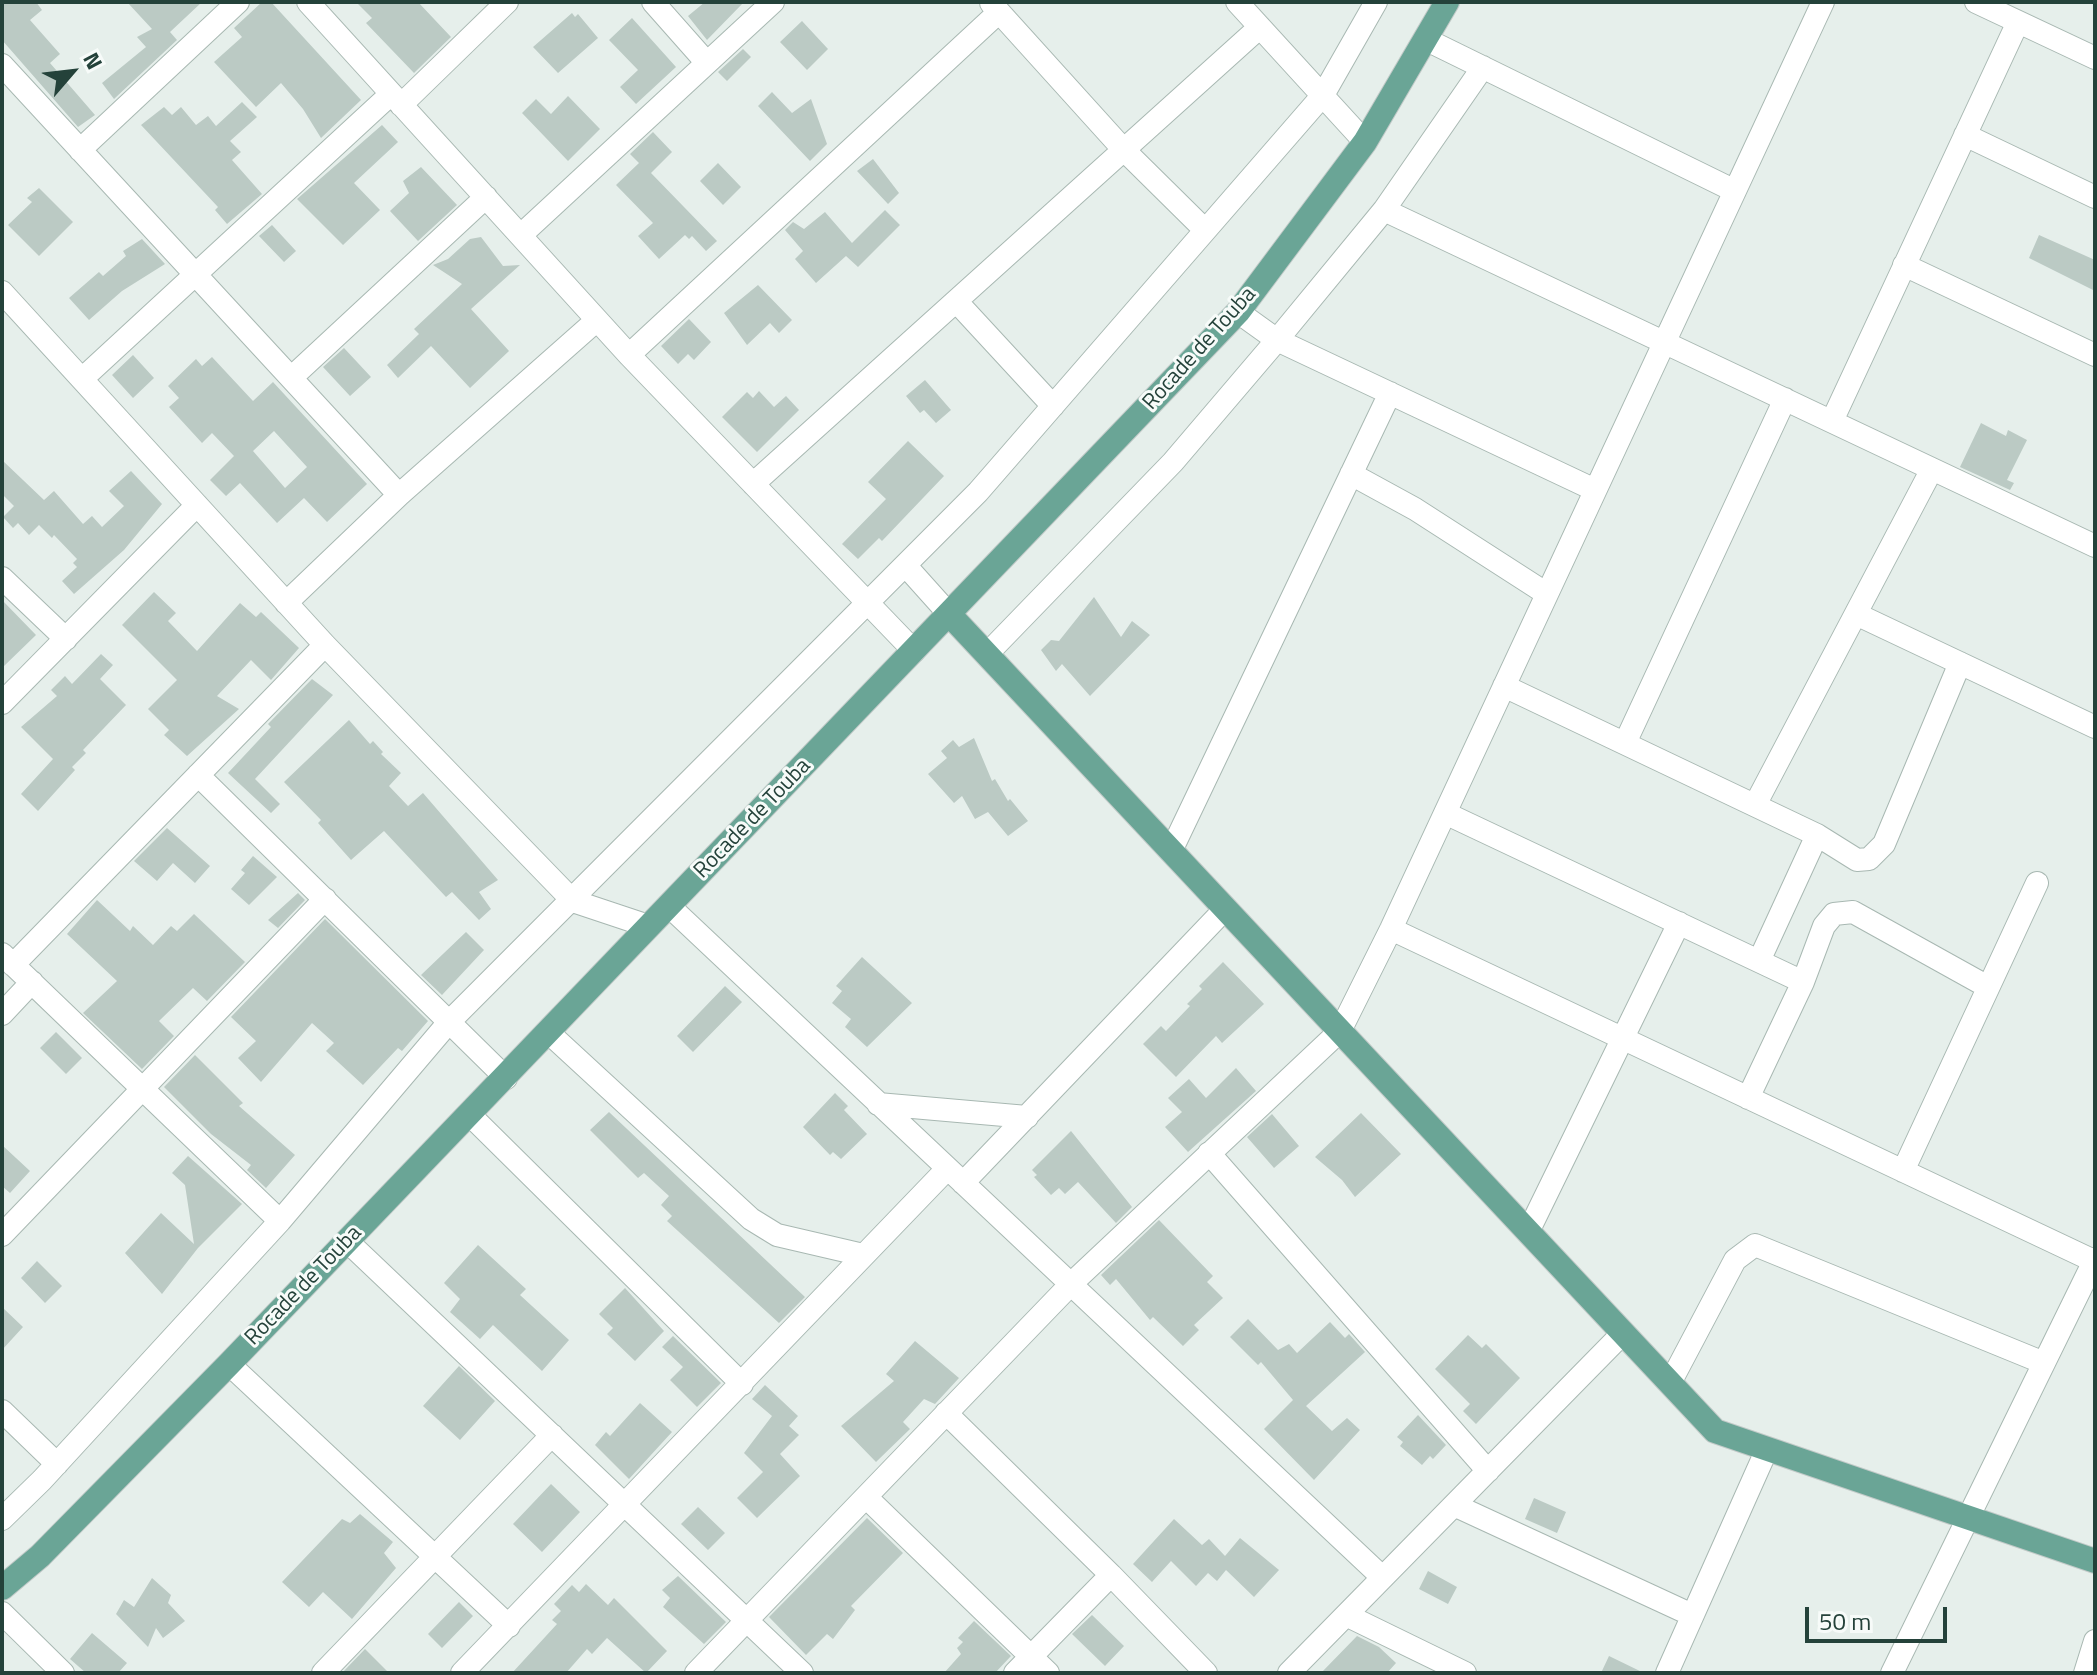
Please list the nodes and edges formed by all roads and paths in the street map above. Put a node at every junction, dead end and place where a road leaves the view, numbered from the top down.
1 (238, 2) edge
2 (308, 2) edge
3 (507, 2) edge
4 (653, 2) edge
5 (773, 2) edge
6 (1237, 2) edge
7 (1376, 2) edge
8 (1447, 2) edge
9 (1823, 2) edge
10 (1976, 2) edge
11 (994, 7) edge
12 (2018, 22) junction
13 (1260, 27) junction
14 (1427, 40) junction
15 (2095, 58) edge
16 (707, 63) junction
17 (2, 65) edge
18 (1483, 67) junction
19 (1323, 95) junction
20 (396, 99) junction
21 (1965, 135) junction
22 (1365, 142) junction
23 (1123, 149) junction
24 (80, 150) junction
25 (1735, 191) junction
26 (486, 197) junction
27 (2095, 197) edge
28 (1384, 210) junction
29 (1204, 229) junction
30 (521, 235) junction
31 (1904, 265) junction
32 (195, 274) junction
33 (2, 292) edge
34 (956, 301) junction
35 (1238, 312) junction
36 (597, 320) junction
37 (1277, 340) junction
38 (1664, 342) junction
39 (629, 355) junction
40 (2095, 355) edge
41 (291, 378) junction
42 (82, 379) junction
43 (1390, 393) junction
44 (1785, 399) junction
45 (1053, 406) junction
46 (1832, 421) junction
47 (1932, 469) junction
48 (1351, 474) junction
49 (753, 484) junction
50 (1595, 490) junction
51 (399, 495) junction
52 (197, 505) junction
53 (2095, 546) edge
54 (906, 566) junction
55 (2, 578) edge
56 (1547, 594) junction
57 (286, 603) junction
58 (868, 604) junction
59 (949, 614) junction
60 (1856, 614) junction
61 (66, 639) junction
62 (325, 645) junction
63 (914, 651) junction
64 (987, 654) junction
65 (1960, 663) junction
66 (1504, 686) junction
67 (2, 703) edge
68 (2095, 727) edge
69 (1625, 743) junction
70 (198, 775) junction
71 (1755, 805) junction
72 (1445, 813) junction
73 (1817, 835) junction
74 (1171, 851) junction
75 (2037, 883) dead end
76 (325, 899) junction
77 (573, 901) junction
78 (669, 906) junction
79 (1225, 909) junction
80 (1679, 923) junction
81 (648, 926) junction
82 (1391, 929) junction
83 (8, 959) edge
84 (1759, 961) junction
85 (32, 982) junction
86 (1803, 982) junction
87 (1988, 987) junction
88 (2, 1014) edge
89 (449, 1022) junction
90 (1340, 1031) junction
91 (549, 1033) junction
92 (1625, 1040) junction
93 (506, 1078) junction
94 (142, 1088) junction
95 (1748, 1098) junction
96 (878, 1104) junction
97 (470, 1115) junction
98 (1027, 1117) junction
99 (1209, 1153) junction
100 (1903, 1171) junction
101 (955, 1176) junction
102 (280, 1221) junction
103 (1528, 1232) junction
104 (2, 1235) edge
105 (347, 1241) junction
106 (863, 1255) junction
107 (2094, 1260) edge
108 (1072, 1283) junction
109 (1623, 1333) junction
110 (2044, 1363) junction
111 (229, 1364) junction
112 (1670, 1383) junction
113 (742, 1384) junction
114 (2, 1411) edge
115 (946, 1413) junction
116 (552, 1435) junction
117 (1767, 1449) junction
118 (57, 1464) junction
119 (1488, 1471) junction
120 (866, 1497) junction
121 (625, 1505) junction
122 (1454, 1505) junction
123 (1969, 1518) junction
124 (2, 1519) edge
125 (435, 1557) junction
126 (2095, 1561) edge
127 (1111, 1575) junction
128 (1382, 1577) junction
129 (2, 1588) edge
130 (2, 1613) edge
131 (1346, 1615) junction
132 (1692, 1615) junction
133 (746, 1621) junction
134 (509, 1626) junction
135 (2095, 1641) edge
136 (1031, 1657) junction
137 (63, 1673) edge
138 (323, 1673) edge
139 (462, 1673) edge
140 (696, 1673) edge
141 (802, 1673) edge
142 (1015, 1673) edge
143 (1048, 1673) edge
144 (1206, 1673) edge
145 (1289, 1673) edge
146 (1465, 1673) edge
147 (1667, 1673) edge
148 (1892, 1673) edge
149 (2085, 1673) edge

1 - 24 street
2 - 20 street
3 - 20 street
4 - 16 street
5 - 16 street
6 - 13 street
7 - 19 street
8 - 14 main road, Rocade de Touba
9 - 25 street
10 - 12 street
11 - 23 street
11 - 39 street
12 - 15 street
12 - 21 street
13 - 19 street
13 - 23 street
14 - 18 street
14 - 22 main road, Rocade de Touba
16 - 30 street
17 - 24 street
18 - 25 street
18 - 28 street
19 - 22 street
19 - 29 street
20 - 26 street
20 - 32 street
21 - 27 street
21 - 31 street
22 - 35 main road, Rocade de Touba
23 - 29 street
23 - 34 street
24 - 32 street
25 - 38 street
26 - 30 street
26 - 41 street
28 - 37 street
28 - 38 street
29 - 45 street
30 - 36 street
31 - 40 street
31 - 46 street
32 - 41 street
32 - 42 street
33 - 42 street
34 - 45 street
34 - 49 street
35 - 37 street
35 - 59 main road, Rocade de Touba
36 - 39 street
36 - 51 street
37 - 43 street
37 - 64 street
38 - 44 street
38 - 50 street
39 - 49 street
41 - 51 street
42 - 52 street
43 - 48 street
43 - 50 street
44 - 46 street
44 - 69 street
45 - 54 street
46 - 47 street
47 - 53 street
47 - 60 street
48 - 56 street
48 - 74 street
49 - 58 street
50 - 56 street
51 - 57 street
52 - 57 street
52 - 61 street
54 - 58 street
54 - 59 street
55 - 61 street
56 - 66 street
57 - 62 street
58 - 63 street
58 - 77 street
59 - 63 main road, Rocade de Touba
59 - 64 main road
60 - 65 street
60 - 71 street
61 - 67 street
62 - 70 street
62 - 77 street
63 - 78 main road, Rocade de Touba
64 - 74 main road
65 - 68 street
65 - 73 street
66 - 69 street
66 - 72 street
69 - 71 street
70 - 76 street
70 - 83 street
71 - 73 street
72 - 80 street
72 - 82 street
73 - 84 street
74 - 79 main road
75 - 87 street
76 - 89 street
76 - 94 street
77 - 81 street
77 - 89 street
78 - 81 main road, Rocade de Touba
78 - 96 street
79 - 90 main road
79 - 98 street
80 - 84 street
80 - 92 street
81 - 91 main road, Rocade de Touba
82 - 90 street
82 - 92 street
83 - 85 street
84 - 86 street
85 - 88 street
85 - 94 street
86 - 87 street
86 - 95 street
87 - 100 street
89 - 93 street
89 - 102 street
90 - 99 street
90 - 103 main road
91 - 93 main road, Rocade de Touba
91 - 106 street
92 - 95 street
92 - 103 street
93 - 97 main road, Rocade de Touba
94 - 102 street
94 - 104 street
95 - 100 street
96 - 98 street
96 - 101 street
97 - 105 main road, Rocade de Touba
97 - 113 street
98 - 101 street
99 - 108 street
99 - 119 street
100 - 107 street
101 - 106 street
101 - 108 street
102 - 118 street
103 - 109 main road
105 - 111 main road, Rocade de Touba
105 - 116 street
106 - 113 street
107 - 110 street
108 - 115 street
108 - 128 street
109 - 112 main road
109 - 119 street
110 - 112 street
110 - 123 street
111 - 125 street
111 - 129 main road, Rocade de Touba
112 - 117 main road
113 - 121 street
114 - 118 street
115 - 120 street
115 - 127 street
116 - 121 street
116 - 125 street
117 - 123 main road
117 - 132 street
118 - 124 street
119 - 122 street
120 - 133 street
120 - 136 street
121 - 133 street
121 - 134 street
122 - 128 street
122 - 132 street
123 - 126 main road
123 - 148 street
125 - 134 street
125 - 138 street
127 - 136 street
127 - 144 street
128 - 131 street
130 - 137 street
131 - 145 street
131 - 146 street
132 - 147 street
133 - 140 street
133 - 141 street
134 - 139 street
135 - 149 street
136 - 142 street
136 - 143 street

